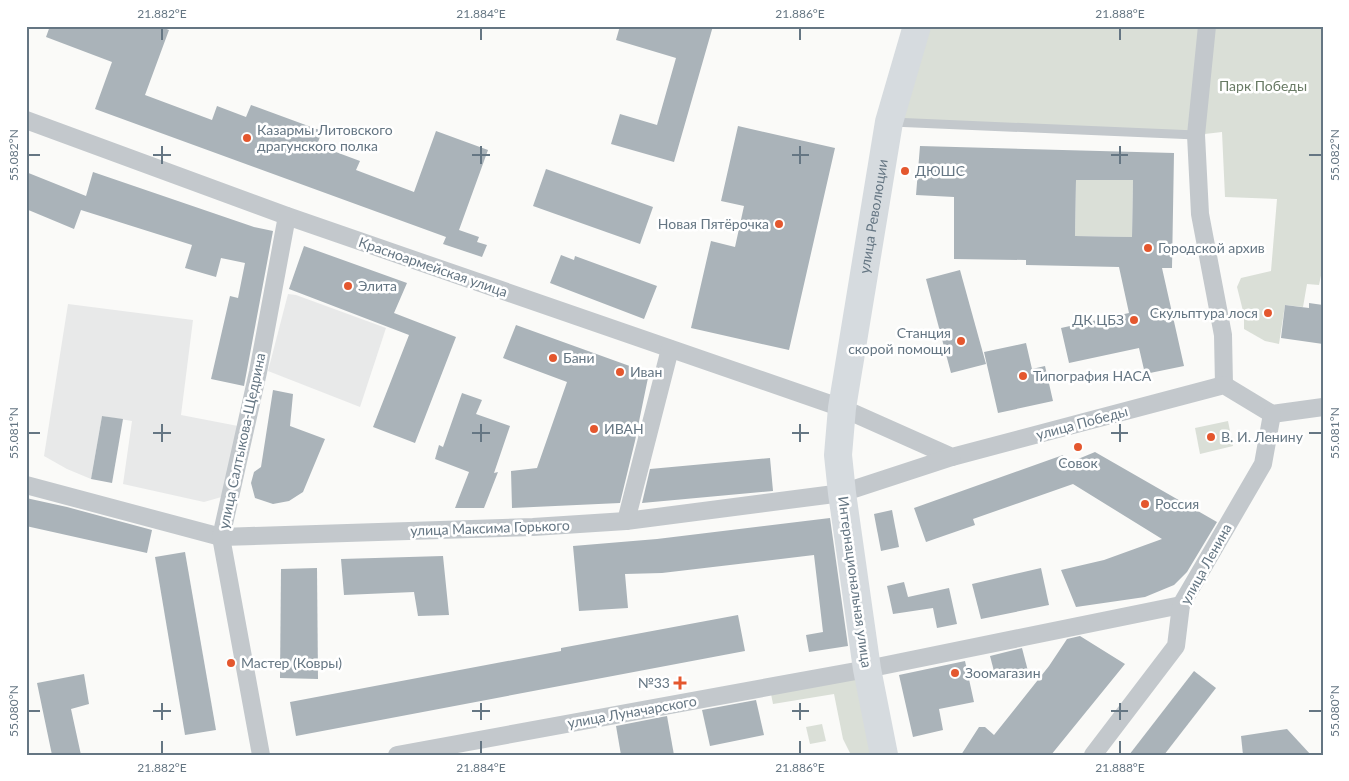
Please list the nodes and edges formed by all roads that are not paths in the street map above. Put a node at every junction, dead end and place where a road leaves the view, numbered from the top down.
1 (917, 26) edge
2 (1207, 26) edge
3 (26, 120) edge
4 (889, 122) junction
5 (1196, 134) junction
6 (287, 216) junction
7 (670, 349) junction
8 (1224, 385) junction
9 (1323, 407) edge
10 (842, 408) junction
11 (1272, 414) junction
12 (952, 457) junction
13 (26, 485) edge
14 (842, 494) junction
15 (626, 521) junction
16 (221, 537) junction
17 (1181, 604) junction
18 (867, 669) junction
19 (262, 755) edge
20 (397, 755) edge
21 (884, 755) edge
22 (1093, 755) edge

1 - 4 main road, улица Революции
2 - 5 street
3 - 6 street, Красноармейская улица
4 - 5 lane
4 - 10 main road, улица Революции
5 - 8 street
6 - 7 street, Красноармейская улица
6 - 16 street, улица Салтыкова-Щедрина
7 - 10 street, Красноармейская улица
7 - 15 street
8 - 11 street
8 - 12 street, улица Победы
9 - 11 street
10 - 12 street
10 - 14 main road, Интернациональная улица
11 - 17 street, улица Ленина
12 - 14 street, улица Максима Горького
13 - 16 street, улица Максима Горького
14 - 15 street, улица Максима Горького
14 - 18 main road, Интернациональная улица
15 - 16 street, улица Максима Горького
16 - 19 street, улица Салтыкова-Щедрина
17 - 18 street, улица Луначарского
17 - 22 street, улица Ленина
18 - 20 street, улица Луначарского
18 - 21 main road, Интернациональная улица

